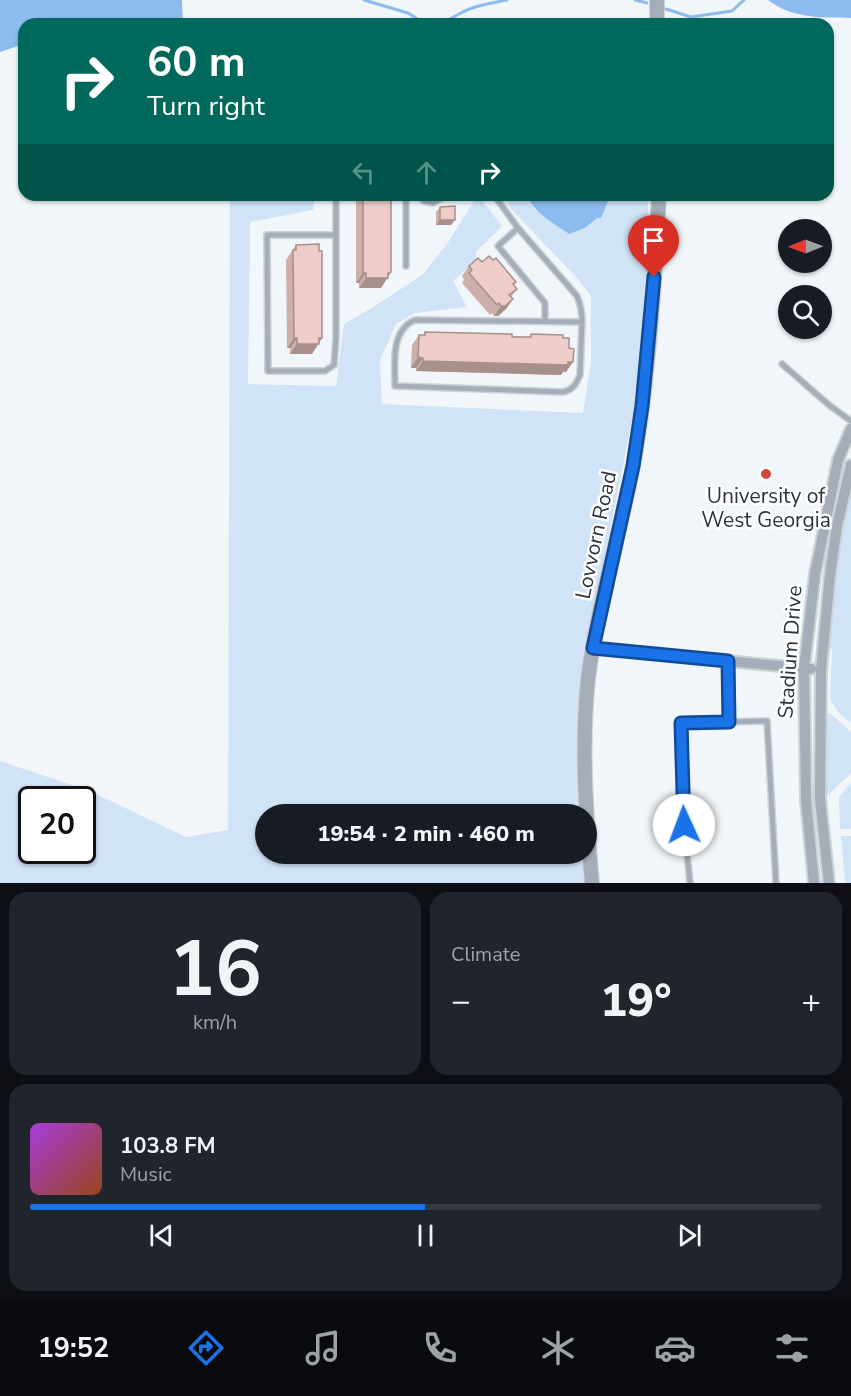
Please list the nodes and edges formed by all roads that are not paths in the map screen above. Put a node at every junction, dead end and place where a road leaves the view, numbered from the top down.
1 (657, 0) edge
2 (657, 18) edge
3 (336, 201) edge
4 (406, 201) edge
5 (498, 201) edge
6 (658, 201) edge
7 (518, 228) junction
8 (336, 235) junction
9 (406, 266) dead end
10 (545, 321) junction
11 (582, 322) junction
12 (782, 364) dead end
13 (851, 421) edge
14 (851, 429) edge
15 (851, 465) edge
16 (593, 648) junction
17 (728, 661) junction
18 (804, 668) junction
19 (821, 670) junction
20 (729, 722) junction
21 (592, 883) edge
22 (690, 883) edge
23 (776, 883) edge
24 (814, 883) edge
25 (829, 883) edge

1 - 2 street
3 - 8 lane
4 - 9 lane
5 - 7 lane
6 - 16 street, Lovvorn Road
7 - 10 lane
7 - 11 lane
8 - 8 lane
10 - 11 lane
10 - 11 lane
12 - 13 lane
14 - 18 street, Stadium Drive
15 - 19 street, Stadium Drive
16 - 17 street
16 - 21 street, Lovvorn Road
17 - 18 street
17 - 20 lane
18 - 19 street
18 - 24 street, Stadium Drive
19 - 25 street, Stadium Drive
20 - 22 lane
20 - 23 lane

